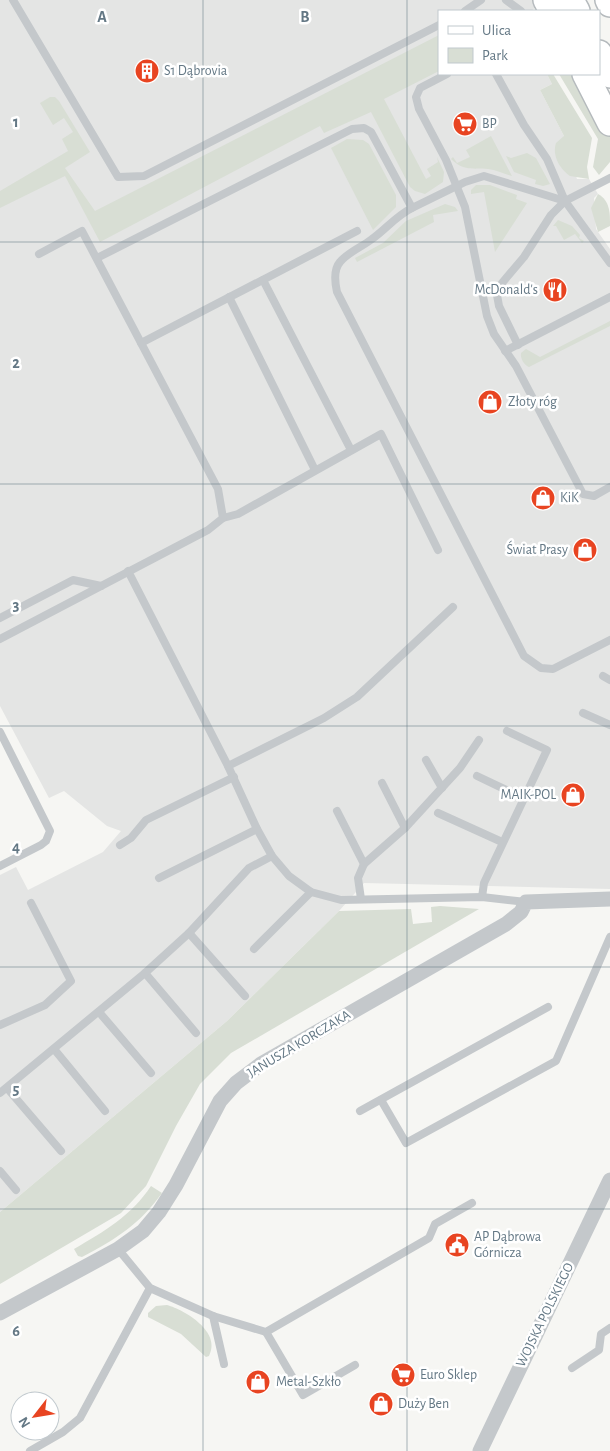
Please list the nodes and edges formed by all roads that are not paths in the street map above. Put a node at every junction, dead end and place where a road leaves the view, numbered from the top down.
1 (13, 0) edge
2 (480, 0) edge
3 (506, 0) edge
4 (608, 0) edge
5 (610, 4) edge
6 (466, 10) edge
7 (520, 10) edge
8 (438, 26) edge
9 (600, 56) edge
10 (445, 75) edge
11 (497, 75) edge
12 (586, 75) edge
13 (610, 75) edge
14 (610, 123) edge
15 (609, 177) edge
16 (457, 185) junction
17 (565, 201) junction
18 (412, 208) junction
19 (356, 231) dead end
20 (39, 254) dead end
21 (97, 258) junction
22 (610, 263) edge
23 (263, 280) junction
24 (610, 297) edge
25 (229, 298) junction
26 (141, 344) junction
27 (518, 345) junction
28 (505, 351) junction
29 (351, 450) junction
30 (315, 470) junction
31 (610, 487) edge
32 (223, 518) junction
33 (438, 550) dead end
34 (128, 571) junction
35 (101, 586) junction
36 (452, 607) dead end
37 (0, 618) edge
38 (0, 639) edge
39 (610, 640) edge
40 (583, 713) dead end
41 (610, 725) edge
42 (507, 731) dead end
43 (0, 732) edge
44 (479, 740) dead end
45 (426, 760) dead end
46 (228, 766) junction
47 (477, 776) dead end
48 (234, 777) junction
49 (382, 783) dead end
50 (442, 788) junction
51 (524, 798) junction
52 (337, 810) dead end
53 (438, 813) dead end
54 (405, 828) junction
55 (257, 829) junction
56 (502, 842) junction
57 (120, 845) dead end
58 (272, 856) junction
59 (364, 864) junction
60 (0, 866) edge
61 (159, 878) dead end
62 (311, 892) junction
63 (482, 897) junction
64 (361, 899) junction
65 (610, 899) edge
66 (526, 902) junction
67 (31, 903) dead end
68 (189, 932) junction
69 (610, 937) edge
70 (254, 949) dead end
71 (145, 973) junction
72 (245, 996) dead end
73 (548, 1007) dead end
74 (99, 1012) junction
75 (0, 1025) edge
76 (196, 1033) dead end
77 (54, 1049) junction
78 (151, 1073) dead end
79 (3, 1091) edge
80 (381, 1100) junction
81 (105, 1112) dead end
82 (360, 1112) dead end
83 (61, 1151) dead end
84 (0, 1171) edge
85 (610, 1180) edge
86 (16, 1190) dead end
87 (472, 1204) dead end
88 (118, 1249) junction
89 (150, 1288) junction
90 (0, 1313) edge
91 (213, 1316) junction
92 (610, 1328) edge
93 (266, 1332) junction
94 (224, 1364) dead end
95 (355, 1365) dead end
96 (572, 1368) dead end
97 (30, 1451) edge
98 (480, 1451) edge

1 - 8 lane
2 - 6 lane
3 - 7 lane
4 - 5 main road
9 - 13 main road
10 - 16 lane
11 - 17 lane
12 - 14 main road
15 - 17 lane
16 - 17 lane
16 - 18 lane
16 - 28 lane
17 - 22 lane
17 - 27 lane
18 - 21 lane
18 - 39 lane
19 - 23 lane
20 - 21 lane
21 - 26 lane
23 - 25 lane
23 - 29 lane
24 - 27 lane
25 - 26 lane
25 - 30 lane
26 - 32 lane
27 - 28 lane
28 - 31 lane
29 - 30 lane
29 - 33 lane
30 - 32 lane
32 - 34 lane
34 - 35 lane
34 - 46 lane
35 - 37 lane
35 - 38 lane
36 - 46 lane
40 - 41 lane
42 - 51 lane
43 - 60 lane
44 - 50 lane
45 - 50 lane
46 - 48 lane
47 - 51 lane
48 - 55 lane
48 - 57 lane
49 - 54 lane
50 - 54 lane
51 - 56 lane
52 - 59 lane
53 - 56 lane
54 - 59 lane
55 - 58 lane
55 - 61 lane
56 - 63 lane
58 - 62 lane
58 - 68 lane
59 - 64 lane
62 - 64 lane
62 - 70 lane
63 - 64 lane
63 - 66 lane
65 - 66 street
66 - 88 street, JANUSZA KORCZAKA
67 - 75 lane
68 - 71 lane
68 - 72 lane
69 - 80 lane
71 - 74 lane
71 - 76 lane
73 - 80 lane
74 - 77 lane
74 - 78 lane
77 - 79 lane
77 - 81 lane
79 - 83 lane
80 - 82 lane
84 - 86 lane
85 - 98 street, WOJSKA POLSKIEGO
87 - 93 lane
88 - 89 lane
88 - 90 street, JANUSZA KORCZAKA
89 - 91 lane
89 - 97 lane
91 - 93 lane
91 - 94 lane
92 - 96 lane
93 - 95 lane

